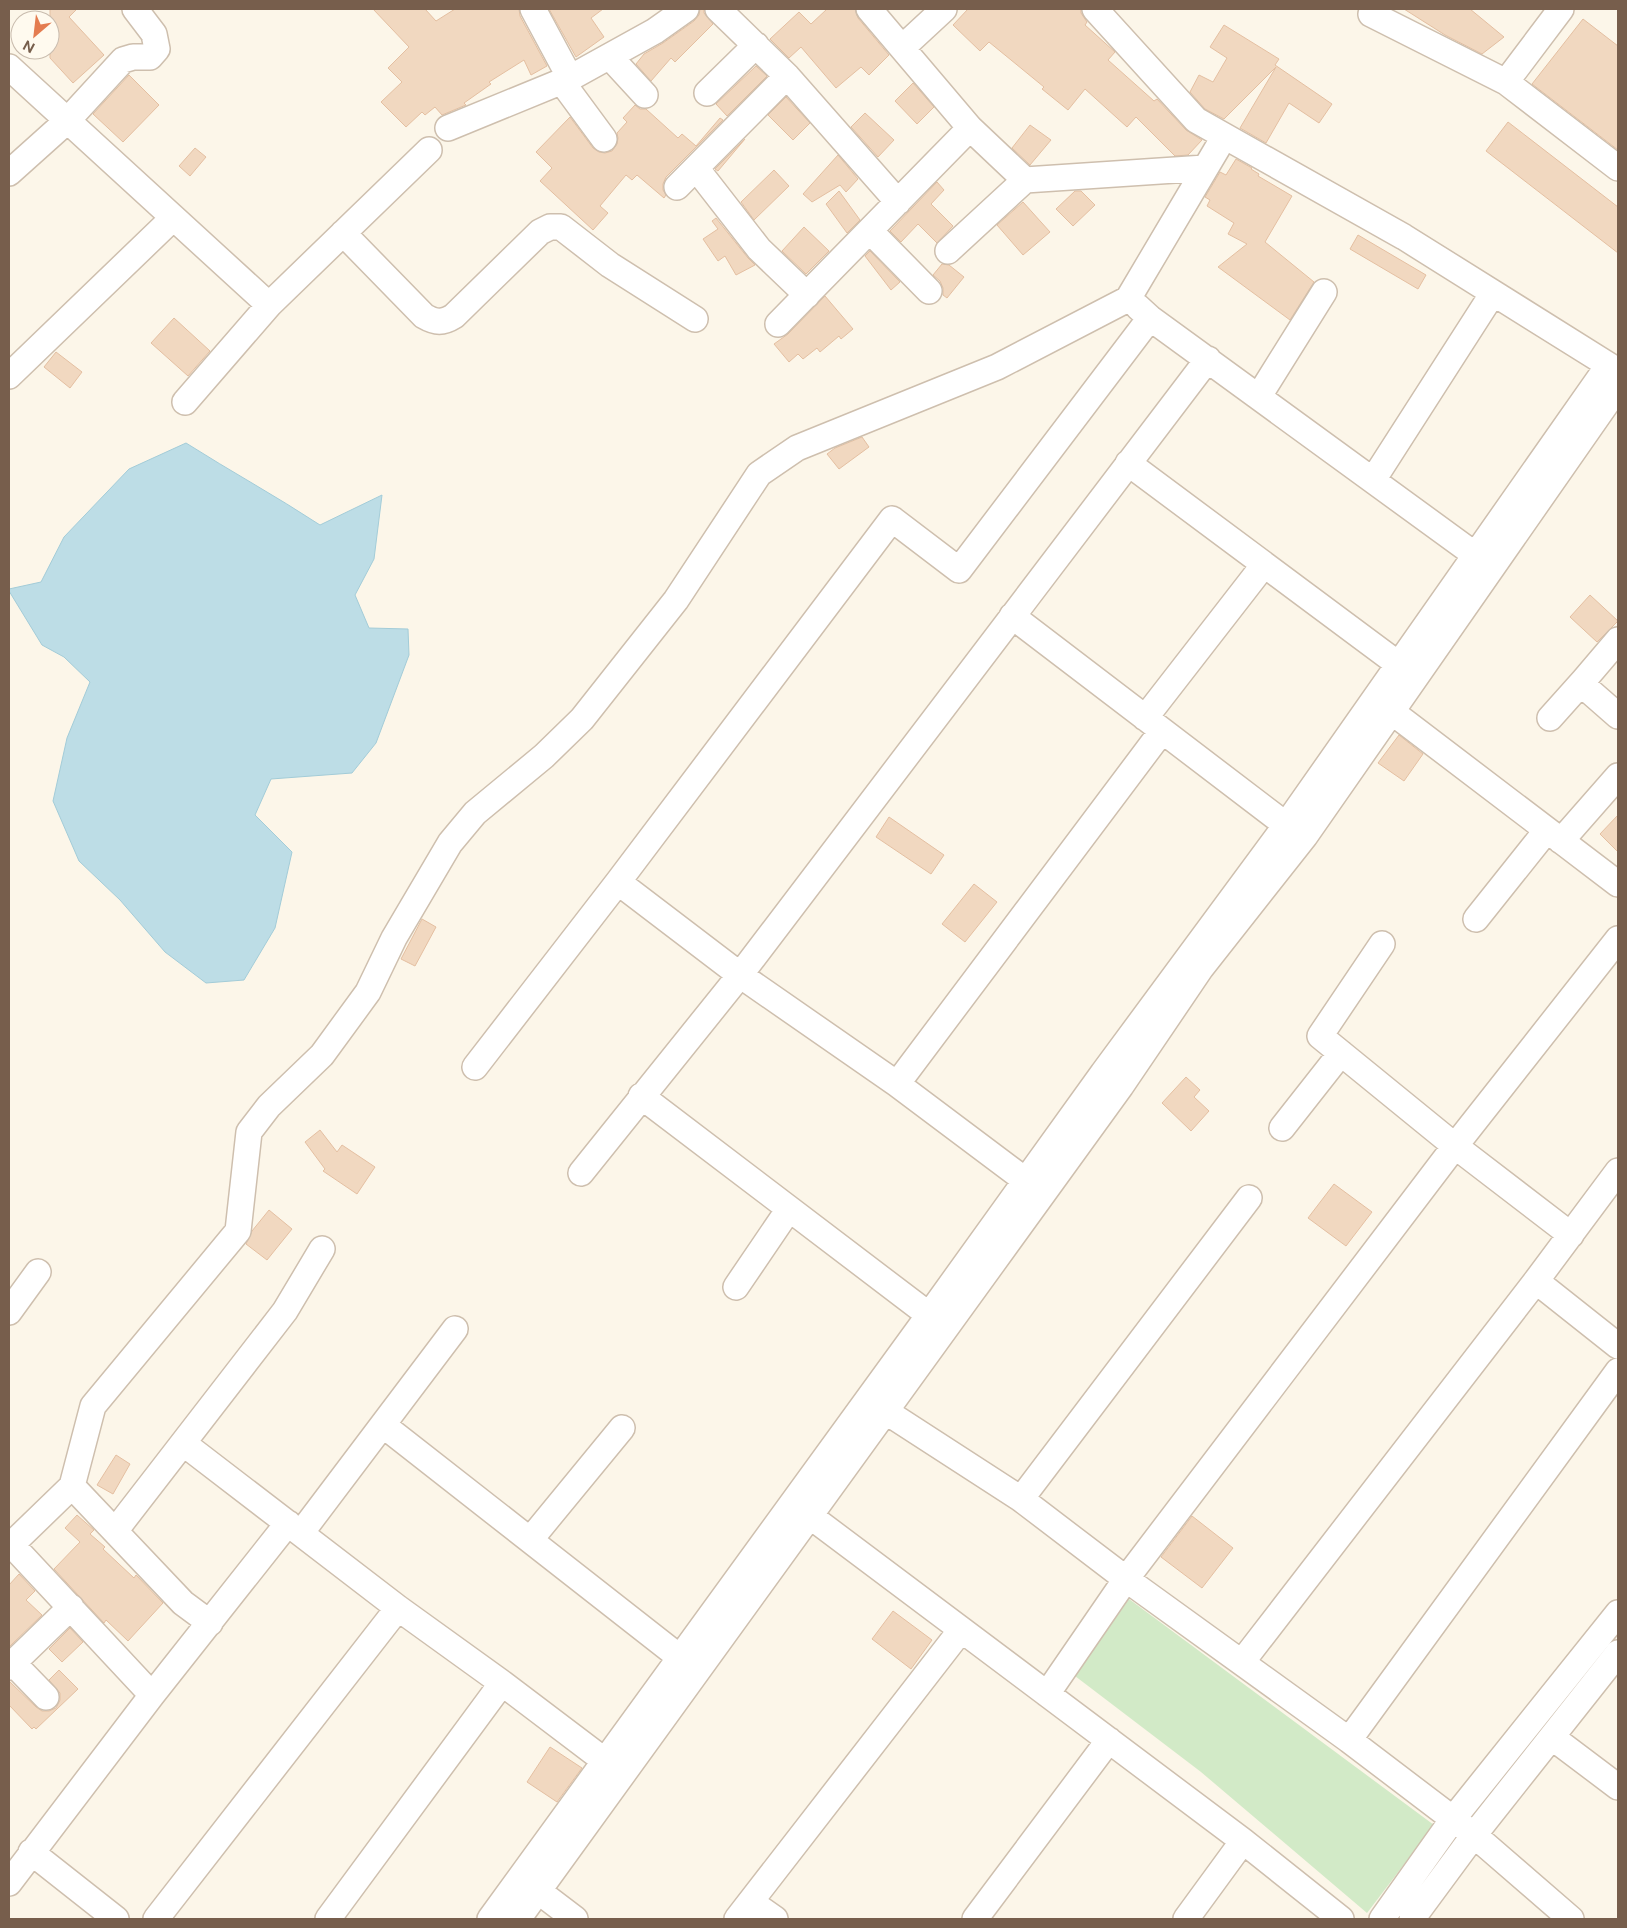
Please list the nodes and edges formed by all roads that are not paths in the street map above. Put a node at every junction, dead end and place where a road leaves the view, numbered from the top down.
1 (135, 9) edge
2 (533, 9) edge
3 (686, 9) edge
4 (718, 9) edge
5 (870, 9) edge
6 (944, 9) edge
7 (1095, 9) edge
8 (1560, 9) edge
9 (1369, 10) edge
10 (756, 45) junction
11 (903, 47) junction
12 (610, 56) junction
13 (9, 67) edge
14 (787, 76) junction
15 (566, 80) junction
16 (1506, 82) junction
17 (707, 92) dead end
18 (645, 95) dead end
19 (67, 121) junction
20 (448, 128) dead end
21 (970, 128) junction
22 (1224, 136) junction
23 (604, 139) dead end
24 (429, 150) dead end
25 (696, 168) junction
26 (1205, 168) junction
27 (1618, 168) edge
28 (9, 174) edge
29 (1024, 180) junction
30 (677, 188) dead end
31 (898, 202) junction
32 (173, 218) junction
33 (870, 231) junction
34 (343, 233) junction
35 (948, 250) dead end
36 (929, 291) dead end
37 (1324, 292) dead end
38 (1493, 293) junction
39 (806, 295) junction
40 (1128, 299) junction
41 (269, 305) junction
42 (1150, 318) junction
43 (696, 319) dead end
44 (778, 324) dead end
45 (1208, 359) junction
46 (1615, 375) edge
47 (9, 376) edge
48 (1259, 396) junction
49 (185, 402) dead end
50 (1128, 463) junction
51 (1373, 480) junction
52 (1484, 561) junction
53 (1265, 565) junction
54 (1012, 616) junction
55 (1618, 640) edge
56 (1398, 664) junction
57 (1584, 680) junction
58 (1392, 712) junction
59 (1618, 716) edge
60 (1550, 718) dead end
61 (1154, 725) junction
62 (1618, 776) edge
63 (1286, 825) junction
64 (1554, 835) junction
65 (618, 882) junction
66 (1618, 884) edge
67 (1476, 919) dead end
68 (1618, 939) edge
69 (1382, 944) dead end
70 (1194, 963) junction
71 (740, 975) junction
72 (1340, 1053) junction
73 (475, 1067) dead end
74 (1112, 1079) junction
75 (897, 1084) junction
76 (642, 1096) junction
77 (1282, 1128) dead end
78 (1455, 1146) junction
79 (1618, 1171) edge
80 (581, 1173) dead end
81 (1025, 1180) junction
82 (1249, 1198) dead end
83 (789, 1209) junction
84 (1571, 1235) junction
85 (322, 1249) dead end
86 (38, 1272) dead end
87 (1536, 1281) junction
88 (736, 1287) dead end
89 (9, 1312) edge
90 (929, 1315) junction
91 (455, 1330) dead end
92 (1618, 1346) edge
93 (1618, 1371) edge
94 (885, 1411) junction
95 (383, 1425) junction
96 (622, 1428) dead end
97 (183, 1443) junction
98 (72, 1486) junction
99 (1021, 1499) junction
100 (810, 1516) junction
101 (295, 1528) junction
102 (115, 1531) junction
103 (530, 1540) junction
104 (10, 1546) edge
105 (1126, 1580) junction
106 (71, 1607) junction
107 (398, 1608) junction
108 (1618, 1613) edge
109 (210, 1623) junction
110 (961, 1630) junction
111 (1618, 1653) edge
112 (1242, 1662) junction
113 (689, 1664) junction
114 (11, 1665) edge
115 (502, 1682) junction
116 (1047, 1694) junction
117 (152, 1695) junction
118 (46, 1697) dead end
119 (1553, 1738) junction
120 (1108, 1740) junction
121 (1349, 1740) junction
122 (605, 1762) junction
123 (1618, 1787) edge
124 (1453, 1819) junction
125 (1474, 1835) junction
126 (1243, 1841) junction
127 (31, 1852) junction
128 (9, 1883) edge
129 (524, 1902) edge
130 (744, 1910) edge
131 (116, 1919) edge
132 (156, 1919) edge
133 (328, 1919) edge
134 (490, 1919) edge
135 (575, 1919) edge
136 (775, 1919) edge
137 (975, 1919) edge
138 (1186, 1919) edge
139 (1340, 1919) edge
140 (1382, 1919) edge
141 (1412, 1919) edge
142 (1571, 1919) edge

1 - 19 street
2 - 15 street
3 - 12 street
4 - 10 street
5 - 11 street
6 - 11 street
7 - 22 street
8 - 16 street
9 - 16 street
10 - 14 street
10 - 17 street
11 - 21 street
12 - 15 street
12 - 18 street
13 - 19 street
14 - 25 street
14 - 31 street
15 - 20 street
15 - 23 street
16 - 27 street
19 - 28 street
19 - 32 street
21 - 29 street
21 - 31 street
22 - 26 street
22 - 38 street
24 - 34 street
25 - 30 street
25 - 39 street
26 - 29 street
26 - 40 street
29 - 35 street
31 - 33 street
32 - 41 street
32 - 47 street
33 - 36 street
33 - 39 street
34 - 41 street
34 - 43 street
37 - 48 street
38 - 46 street
38 - 51 street
39 - 44 street
40 - 42 street
40 - 98 street
41 - 49 street
42 - 45 street
42 - 65 street
45 - 48 street
45 - 50 street
46 - 52 street
48 - 51 street
50 - 53 street
50 - 54 street
51 - 52 street
52 - 56 street
52 - 58 street
53 - 56 street
53 - 61 street
54 - 61 street
54 - 71 street
55 - 57 street
56 - 63 street
57 - 59 street
57 - 60 street
58 - 64 street
58 - 70 street
61 - 63 street
61 - 75 street
62 - 64 street
63 - 70 street
64 - 66 street
64 - 67 street
65 - 71 street
65 - 73 street
68 - 78 street
69 - 72 street
70 - 74 street
71 - 75 street
71 - 76 street
72 - 77 street
72 - 78 street
74 - 81 street
74 - 94 street
75 - 81 street
76 - 80 street
76 - 83 street
78 - 84 street
78 - 105 street
79 - 84 street
81 - 90 street
82 - 99 street
83 - 88 street
83 - 90 street
84 - 87 street
85 - 97 street
86 - 89 street
87 - 92 street
87 - 112 street
90 - 113 street
91 - 95 street
93 - 121 street
94 - 99 street
94 - 100 street
95 - 101 street
95 - 103 street
96 - 103 street
97 - 101 street
97 - 102 street
98 - 102 street
98 - 104 street
99 - 105 street
100 - 110 street
100 - 113 street
101 - 107 street
101 - 109 street
102 - 109 street
103 - 113 street
104 - 106 street
105 - 112 street
105 - 116 street
106 - 114 street
106 - 117 street
107 - 115 street
107 - 132 street
108 - 124 street
109 - 117 street
110 - 116 street
110 - 130 street
111 - 119 street
112 - 121 street
113 - 122 street
113 - 129 street
114 - 118 street
115 - 122 street
115 - 133 street
116 - 120 street
117 - 127 street
119 - 123 street
119 - 125 street
120 - 126 street
120 - 137 street
121 - 124 street
122 - 129 street
124 - 125 street
124 - 140 street
125 - 141 street
125 - 142 street
126 - 138 street
126 - 139 street
127 - 128 street
127 - 131 street
129 - 134 street
129 - 135 street
130 - 136 street

